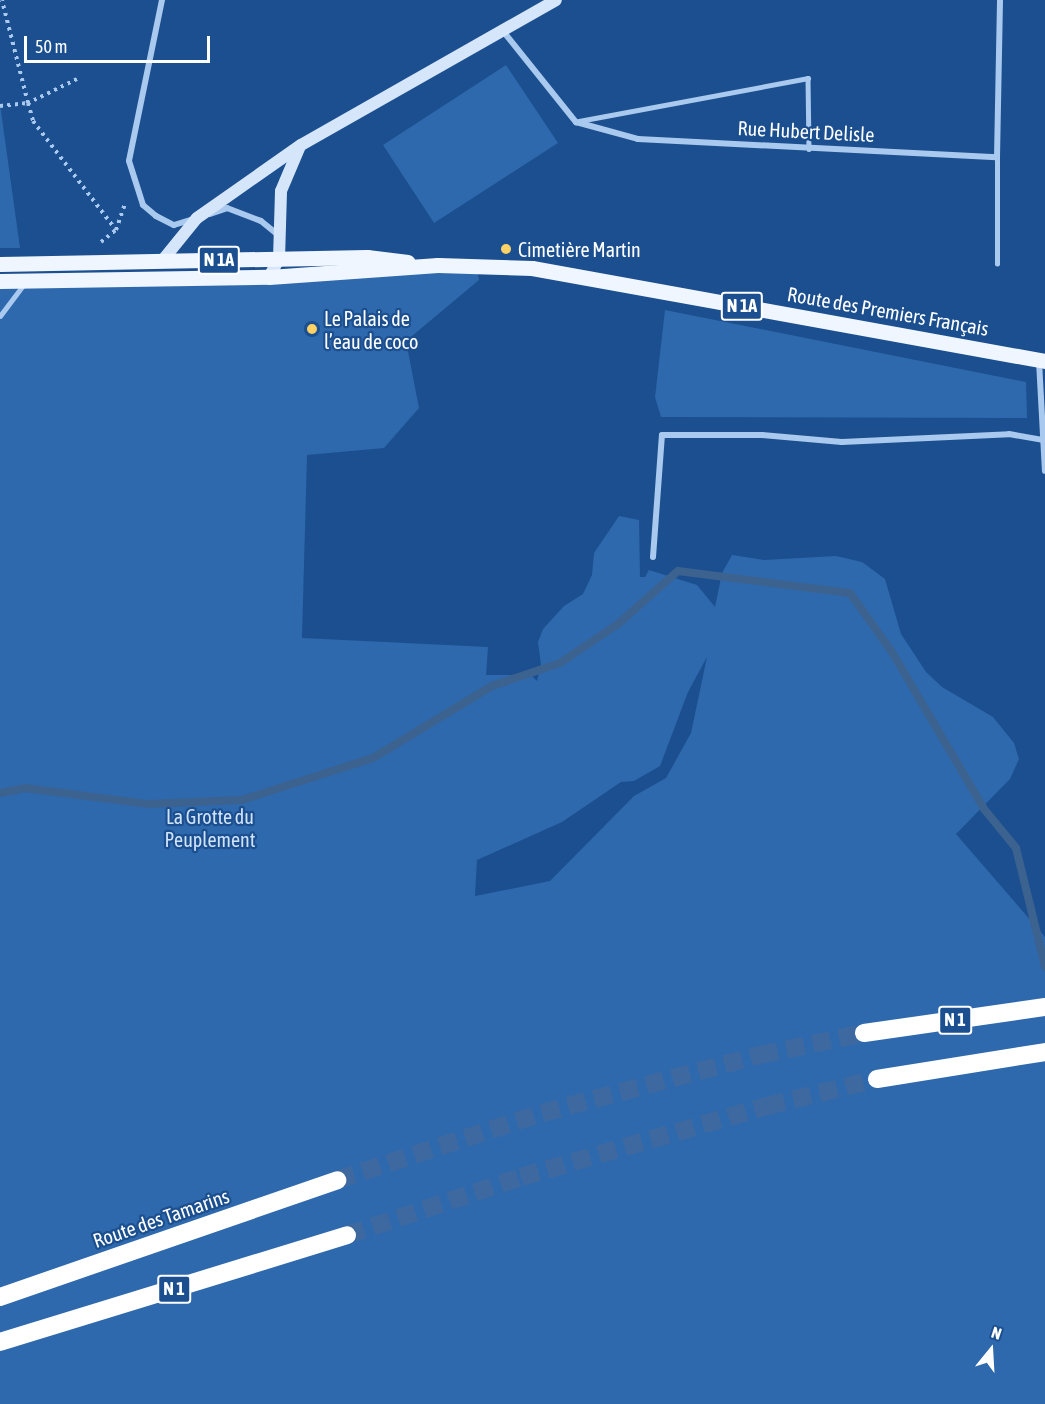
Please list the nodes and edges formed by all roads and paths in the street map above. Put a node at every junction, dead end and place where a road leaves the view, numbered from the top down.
1 (2, 0) edge
2 (162, 0) edge
3 (556, 0) edge
4 (1000, 0) edge
5 (503, 30) junction
6 (77, 79) dead end
7 (28, 103) junction
8 (0, 106) edge
9 (576, 122) junction
10 (301, 145) junction
11 (809, 149) junction
12 (997, 157) junction
13 (134, 179) junction
14 (197, 218) junction
15 (116, 230) junction
16 (282, 237) junction
17 (90, 245) dead end
18 (279, 259) junction
19 (162, 261) junction
20 (0, 264) edge
21 (997, 264) dead end
22 (438, 265) junction
23 (269, 277) junction
24 (27, 280) junction
25 (0, 281) edge
26 (0, 316) edge
27 (1042, 361) edge
28 (1042, 440) junction
29 (1045, 471) edge
30 (653, 557) dead end
31 (1045, 1007) edge
32 (864, 1033) tunnel mouth
33 (1045, 1052) edge
34 (877, 1079) tunnel mouth
35 (337, 1180) tunnel mouth
36 (347, 1235) tunnel mouth
37 (0, 1297) edge
38 (0, 1342) edge

1 - 7 path
2 - 13 street
3 - 5 main road
4 - 12 street
5 - 9 street
5 - 10 main road
6 - 7 path
7 - 8 path
7 - 15 path
9 - 11 street, Rue Hubert Delisle
9 - 11 lane
10 - 14 main road
10 - 16 main road
11 - 12 street, Rue Hubert Delisle
12 - 21 lane
13 - 14 street
13 - 15 path
14 - 16 street
14 - 19 main road
15 - 17 path
16 - 18 main road
18 - 19 main road, Route des Premiers Français / N 1A
18 - 22 main road, Route des Premiers Français / N 1A
18 - 23 main road
19 - 20 main road, Route des Premiers Français / N 1A
22 - 23 main road, Route des Premiers Français / N 1A
22 - 27 main road, Route des Premiers Français / N 1A
23 - 24 main road, Route des Premiers Français / N 1A
24 - 25 main road, Route des Premiers Français / N 1A
24 - 26 lane
27 - 28 street
28 - 29 street
28 - 30 street
31 - 32 highway, N 1
33 - 34 highway, N 1
35 - 37 highway, Route des Tamarins / N 1
36 - 38 highway, N 1

